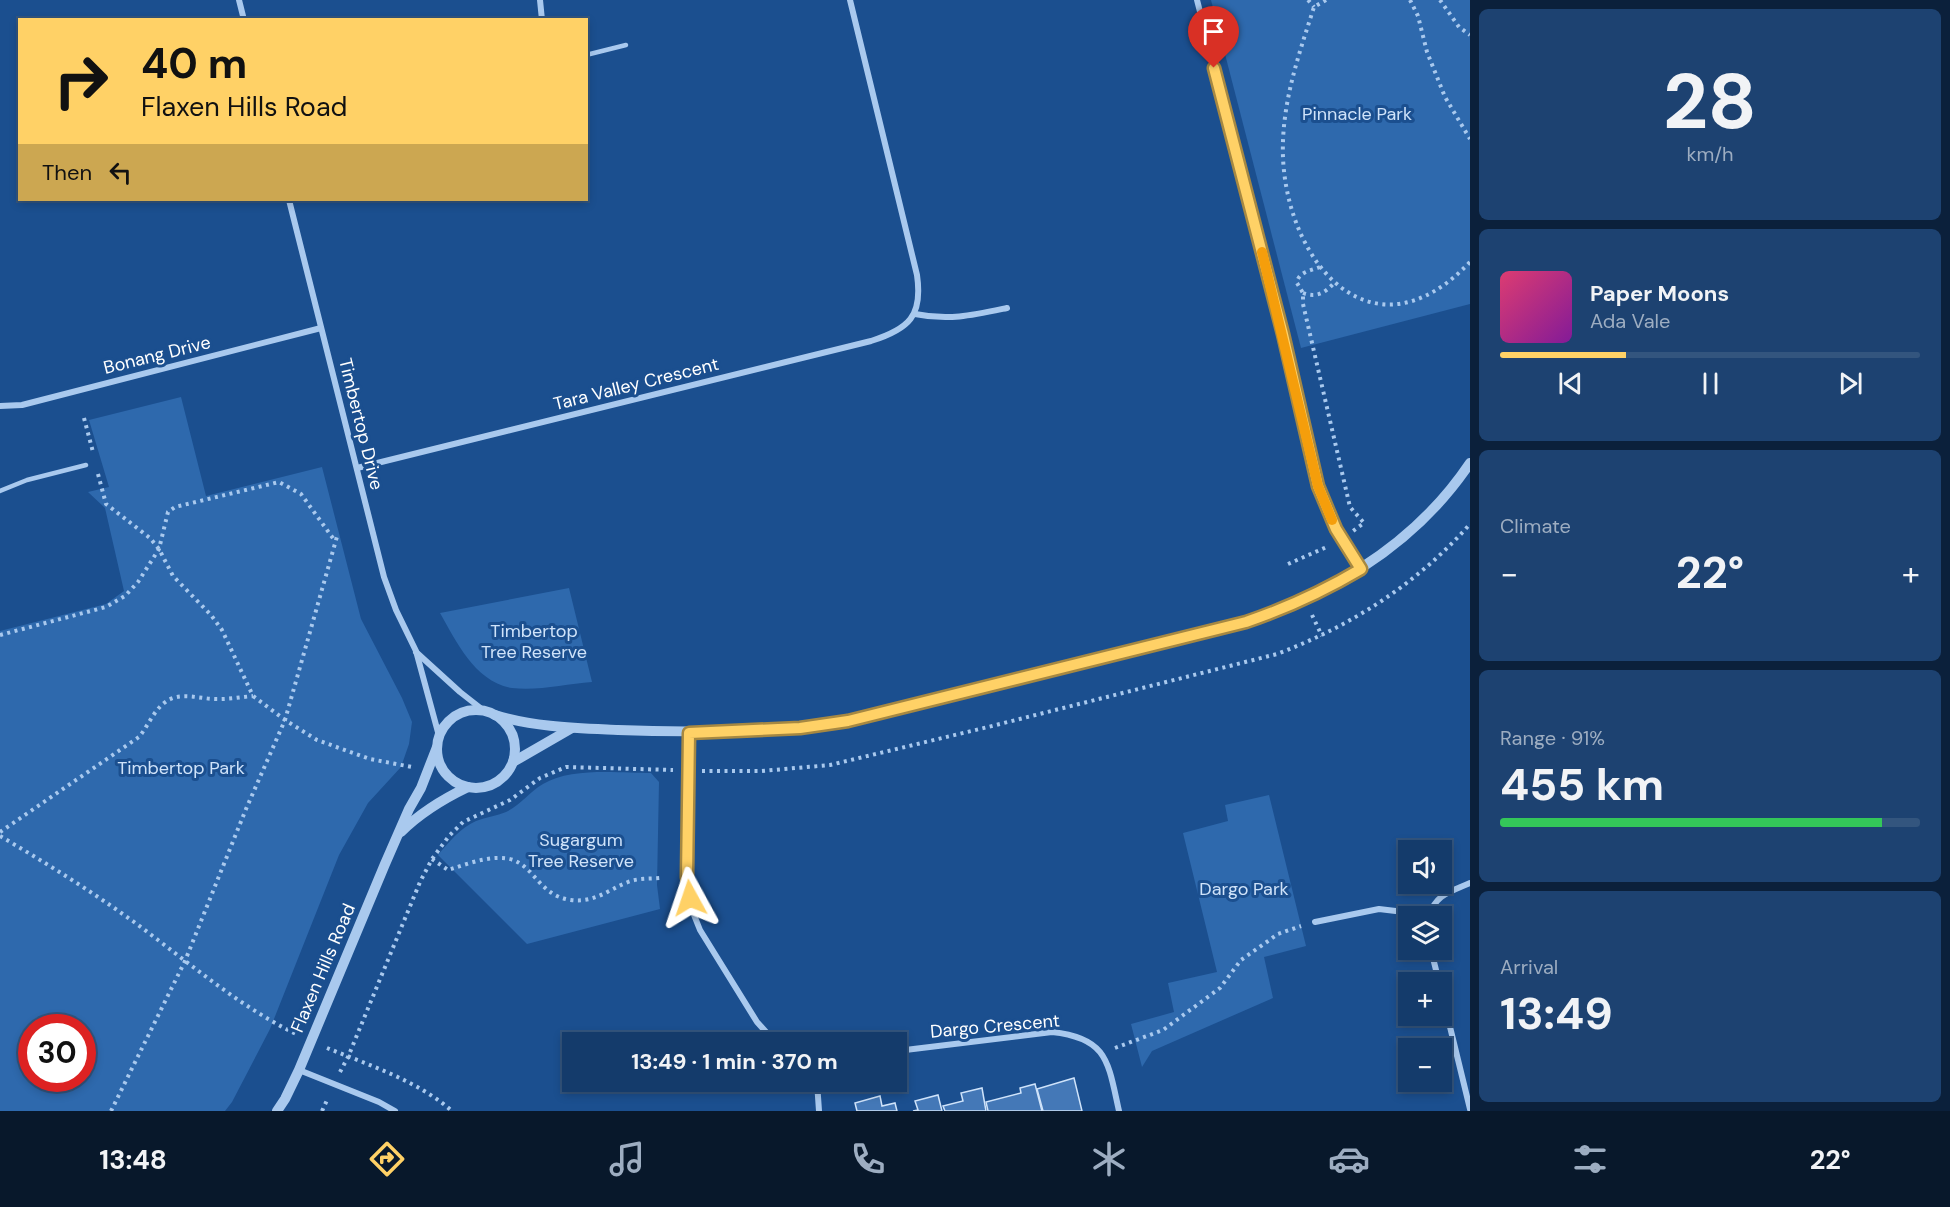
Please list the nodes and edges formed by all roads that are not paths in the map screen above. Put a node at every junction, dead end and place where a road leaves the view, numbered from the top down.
1 (239, 0) edge
2 (540, 0) edge
3 (850, 0) edge
4 (1197, 0) edge
5 (244, 18) edge
6 (542, 18) edge
7 (626, 45) dead end
8 (588, 54) edge
9 (289, 201) edge
10 (1007, 308) dead end
11 (915, 314) junction
12 (321, 328) junction
13 (0, 406) edge
14 (1470, 463) edge
15 (86, 465) dead end
16 (357, 468) junction
17 (0, 491) edge
18 (1361, 569) junction
19 (416, 651) junction
20 (483, 710) junction
21 (495, 714) junction
22 (572, 728) junction
23 (689, 733) junction
24 (439, 736) junction
25 (437, 747) junction
26 (513, 762) junction
27 (468, 788) junction
28 (398, 836) junction
29 (1470, 882) edge
30 (1433, 906) edge
31 (1398, 912) edge
32 (1315, 922) road end
33 (1450, 1026) edge
34 (767, 1032) edge
35 (907, 1049) edge
36 (299, 1070) junction
37 (818, 1092) edge
38 (1470, 1109) edge
39 (277, 1111) edge
40 (394, 1111) edge
41 (819, 1111) edge
42 (1119, 1111) edge

1 - 5 street
2 - 6 street
3 - 11 street
4 - 18 street
7 - 8 lane
9 - 12 street, Timbertop Drive
10 - 11 street
11 - 16 street, Tara Valley Crescent
12 - 13 street, Bonang Drive
12 - 16 street, Timbertop Drive
14 - 18 street
15 - 17 lane
16 - 19 street, Timbertop Drive
18 - 23 street
19 - 20 street, Timbertop Drive
19 - 24 street, Timbertop Drive
20 - 21 street
20 - 24 street
21 - 22 street
21 - 26 street
22 - 23 street
22 - 26 street
23 - 34 street
24 - 25 street
25 - 27 street
25 - 28 street, Flaxen Hills Road
26 - 27 street
27 - 28 street, Flaxen Hills Road
28 - 36 street, Flaxen Hills Road
29 - 30 street
31 - 32 street
33 - 38 street
35 - 42 street, Dargo Crescent
36 - 39 street, Flaxen Hills Road
36 - 40 street
37 - 41 street

